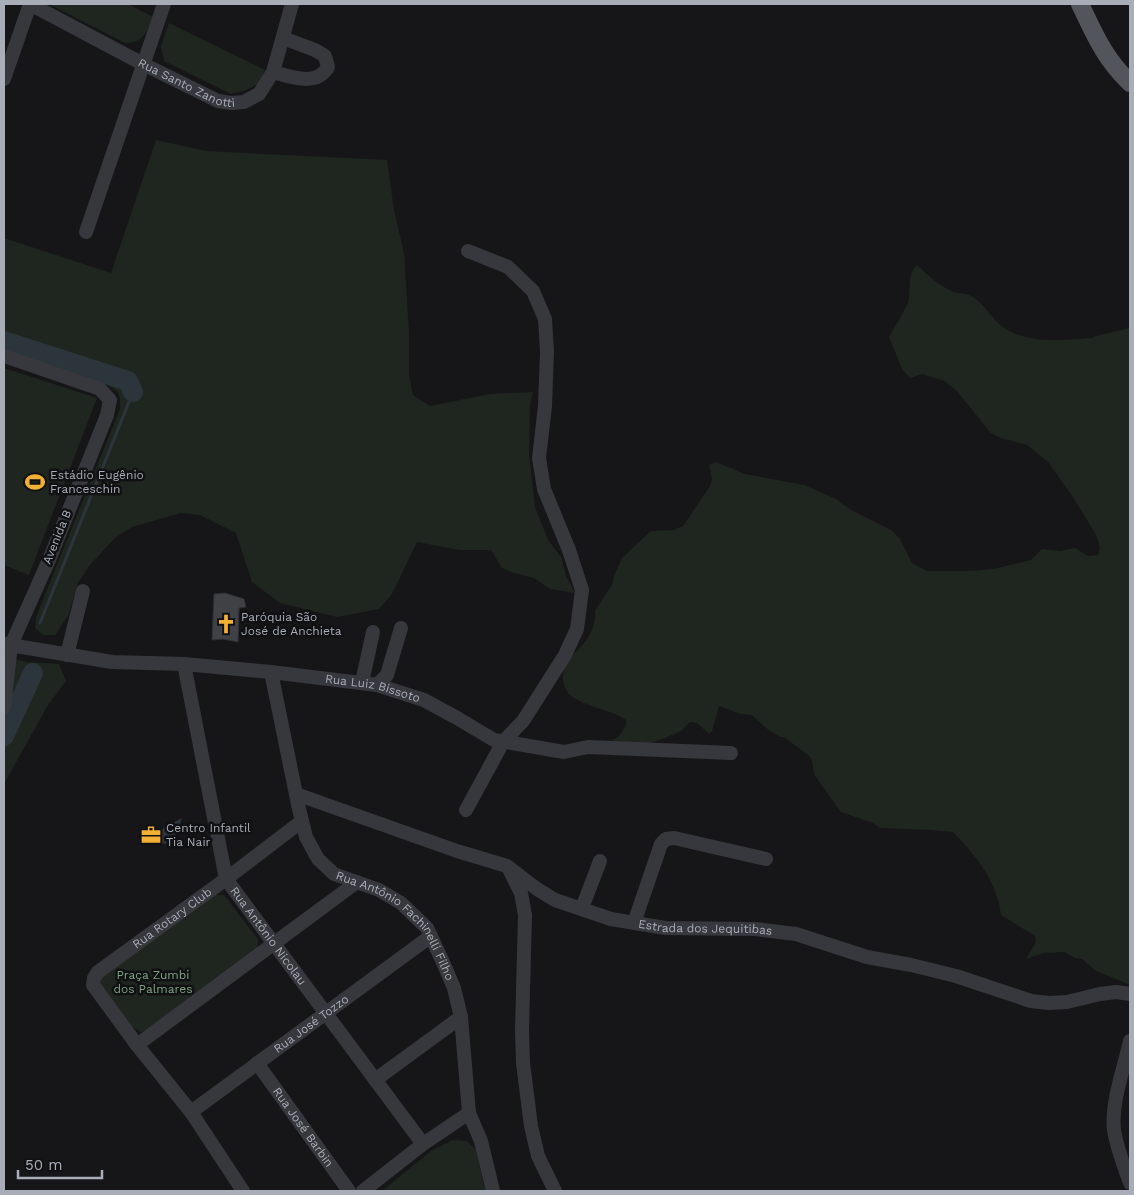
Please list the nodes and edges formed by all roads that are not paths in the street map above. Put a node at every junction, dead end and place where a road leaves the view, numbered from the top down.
1 (30, 4) edge
2 (164, 4) edge
3 (292, 4) edge
4 (1086, 7) edge
5 (283, 38) junction
6 (143, 64) junction
7 (273, 72) junction
8 (4, 79) edge
9 (1130, 82) edge
10 (86, 232) dead end
11 (468, 251) dead end
12 (4, 356) edge
13 (83, 591) dead end
14 (401, 628) dead end
15 (373, 632) dead end
16 (7, 644) edge
17 (67, 654) junction
18 (184, 664) junction
19 (272, 672) junction
20 (362, 682) junction
21 (377, 685) junction
22 (4, 707) edge
23 (504, 742) junction
24 (731, 753) dead end
25 (296, 794) junction
26 (466, 810) dead end
27 (302, 821) junction
28 (766, 859) dead end
29 (600, 861) dead end
30 (507, 866) junction
31 (226, 879) junction
32 (357, 882) junction
33 (582, 908) junction
34 (634, 923) junction
35 (431, 936) junction
36 (274, 944) junction
37 (1130, 994) edge
38 (325, 1014) junction
39 (461, 1017) junction
40 (1130, 1041) edge
41 (137, 1046) junction
42 (257, 1063) junction
43 (375, 1080) junction
44 (191, 1112) junction
45 (469, 1112) junction
46 (423, 1144) junction
47 (1130, 1183) edge
48 (243, 1191) edge
49 (348, 1191) edge
50 (363, 1191) edge
51 (493, 1191) edge
52 (555, 1191) edge

1 - 6 street, Rua Santo Zanotti
1 - 8 street
2 - 6 street
3 - 5 street, Rua Santo Zanotti
4 - 9 main road
5 - 7 street, Rua Santo Zanotti
5 - 7 street
6 - 7 street, Rua Santo Zanotti
6 - 10 street
11 - 23 street
12 - 16 street, Avenida B
13 - 17 street
14 - 21 street
15 - 20 street
16 - 17 street, Rua Luiz Bissoto
16 - 22 street, Avenida B
17 - 18 street, Rua Luiz Bissoto
18 - 19 street, Rua Luiz Bissoto
18 - 31 street, Rua Antônio Nicolau
19 - 20 street, Rua Luiz Bissoto
19 - 25 street, Rua Antônio Fachinelli Filho
20 - 21 street, Rua Luiz Bissoto
21 - 23 street, Rua Luiz Bissoto
23 - 24 street, Rua Luiz Bissoto
23 - 26 street
25 - 27 street, Rua Antônio Fachinelli Filho
25 - 30 street, Estrada dos Jequitibas
27 - 31 street, Rua Rotary Club
27 - 32 street, Rua Antônio Fachinelli Filho
28 - 34 street
29 - 33 street
30 - 33 street, Estrada dos Jequitibas
30 - 52 street
31 - 36 street, Rua Antônio Nicolau
31 - 41 street, Rua Rotary Club
32 - 35 street, Rua Antônio Fachinelli Filho
32 - 36 street
33 - 34 street, Estrada dos Jequitibas
34 - 37 street, Estrada dos Jequitibas
35 - 38 street, Rua José Tozzo
35 - 39 street, Rua Antônio Fachinelli Filho
36 - 38 street, Rua Antônio Nicolau
36 - 41 street
38 - 42 street, Rua José Tozzo
38 - 43 street, Rua Antônio Nicolau
39 - 43 street
39 - 45 street, Rua Antônio Fachinelli Filho
40 - 47 street
41 - 44 street
42 - 44 street, Rua José Tozzo
42 - 49 street, Rua José Barbin
43 - 46 street, Rua Antônio Nicolau
44 - 48 street
45 - 46 street
45 - 51 street, Rua Antônio Fachinelli Filho
46 - 50 street

